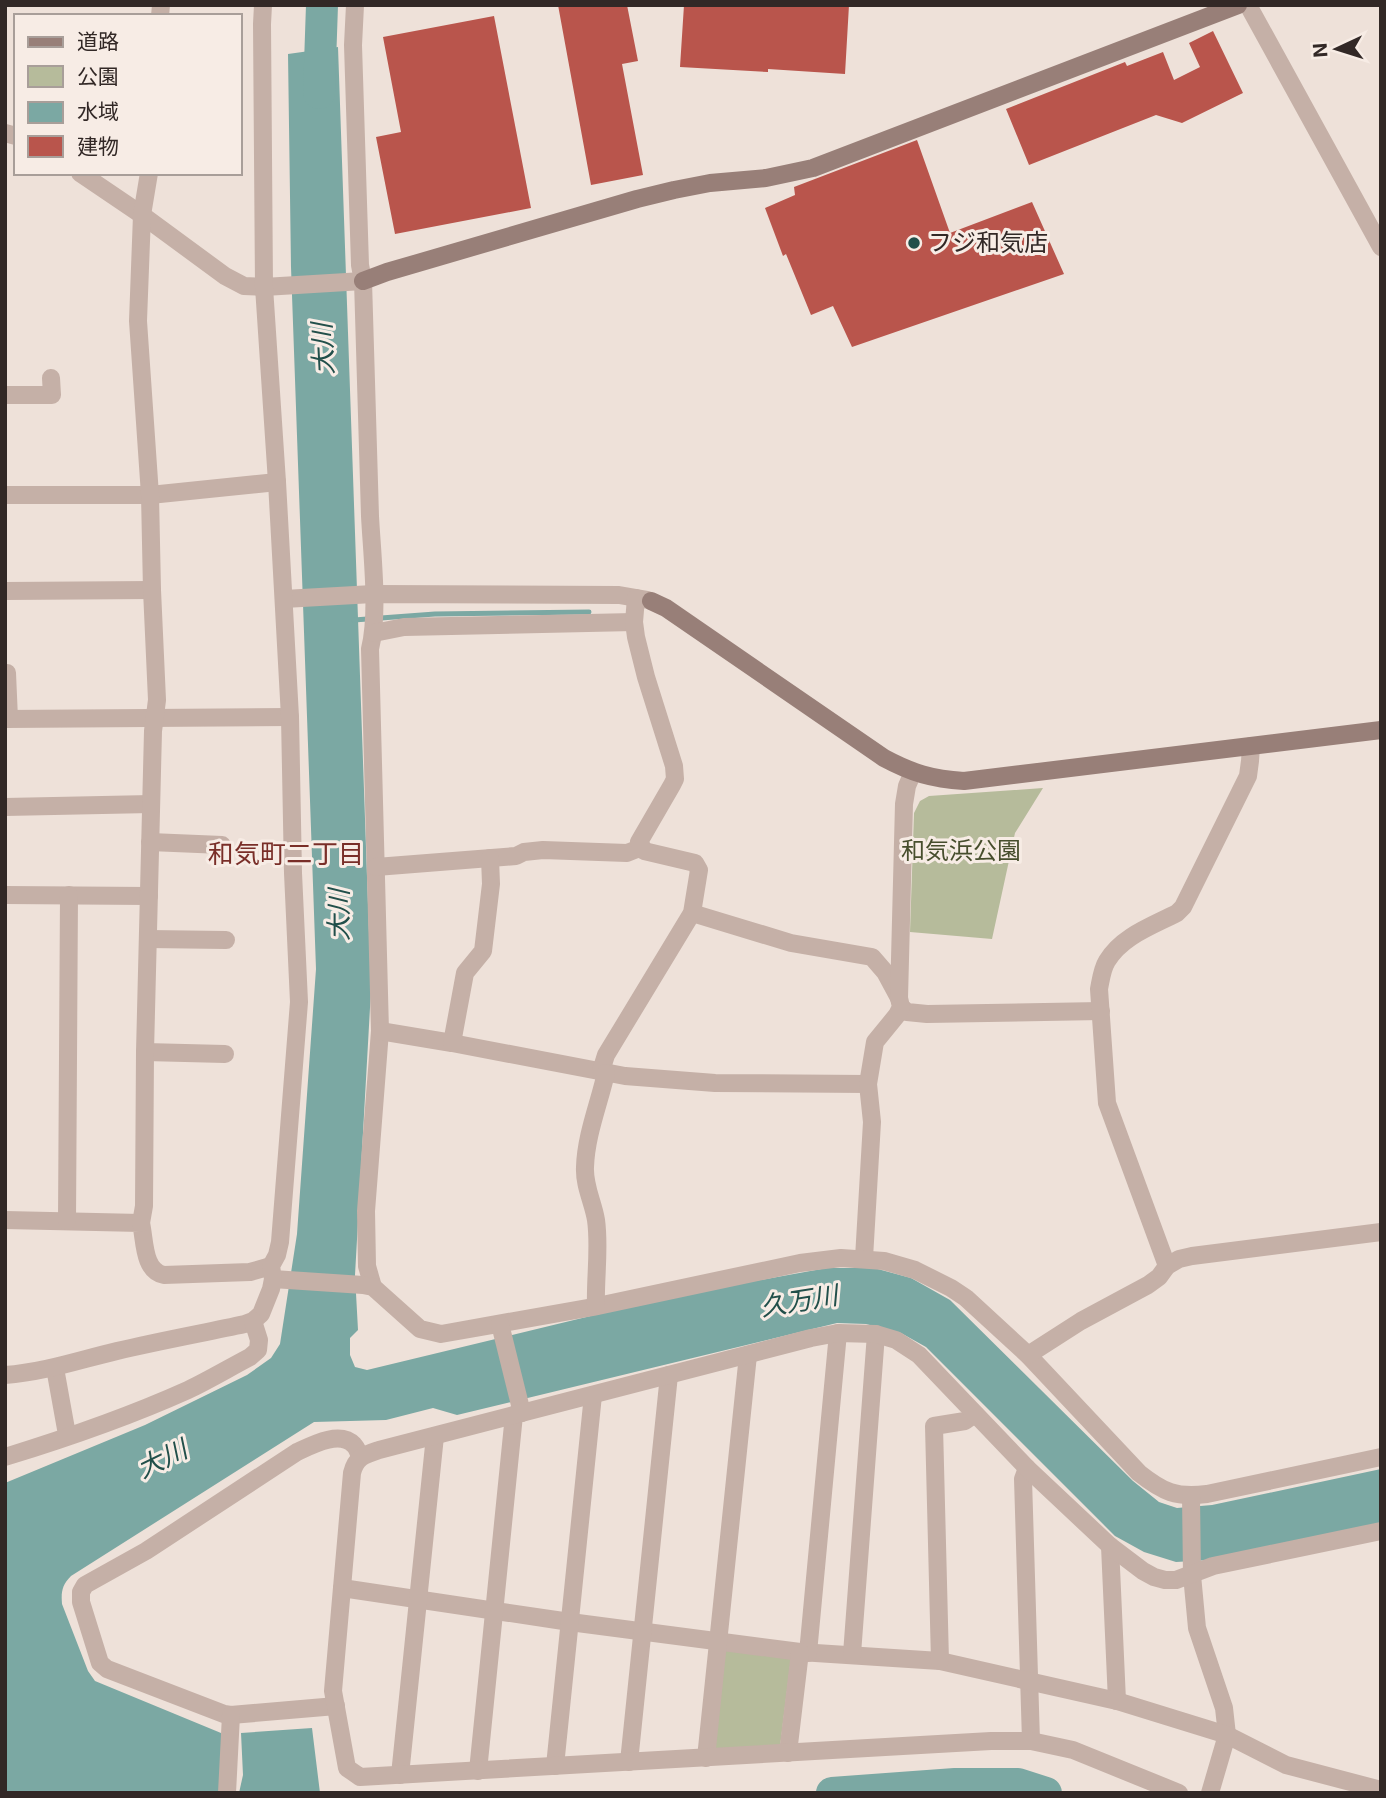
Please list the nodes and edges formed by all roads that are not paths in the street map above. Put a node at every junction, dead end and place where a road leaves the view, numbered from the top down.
1 (263, 5) edge
2 (355, 5) edge
3 (1238, 5) edge
4 (1248, 5) edge
5 (83, 175) edge
6 (149, 175) edge
7 (142, 215) junction
8 (1381, 247) edge
9 (360, 281) junction
10 (270, 287) junction
11 (51, 379) dead end
12 (5, 395) edge
13 (277, 482) junction
14 (5, 495) edge
15 (150, 495) junction
16 (152, 590) junction
17 (5, 591) edge
18 (371, 598) junction
19 (287, 599) junction
20 (644, 599) junction
21 (634, 622) junction
22 (374, 630) junction
23 (7, 673) edge
24 (155, 717) junction
25 (290, 717) junction
26 (7, 719) edge
27 (1381, 730) edge
28 (1251, 746) junction
29 (913, 772) junction
30 (151, 804) junction
31 (5, 807) edge
32 (150, 842) junction
33 (222, 845) dead end
34 (642, 847) junction
35 (489, 858) junction
36 (376, 867) junction
37 (5, 895) edge
38 (69, 895) junction
39 (149, 896) junction
40 (692, 913) junction
41 (148, 939) junction
42 (226, 940) dead end
43 (901, 944) junction
44 (872, 957) junction
45 (900, 1002) junction
46 (1101, 1011) junction
47 (380, 1031) junction
48 (452, 1043) junction
49 (145, 1052) junction
50 (225, 1054) dead end
51 (604, 1072) junction
52 (868, 1084) junction
53 (5, 1220) edge
54 (67, 1221) junction
55 (141, 1223) junction
56 (1381, 1232) edge
57 (864, 1258) junction
58 (1167, 1266) junction
59 (276, 1275) junction
60 (368, 1286) junction
61 (596, 1306) junction
62 (253, 1321) junction
63 (501, 1329) junction
64 (838, 1333) junction
65 (876, 1334) junction
66 (748, 1354) junction
67 (1028, 1356) junction
68 (55, 1368) junction
69 (5, 1375) edge
70 (669, 1375) junction
71 (593, 1395) junction
72 (519, 1410) junction
73 (975, 1414) junction
74 (66, 1429) dead end
75 (435, 1436) junction
76 (360, 1456) junction
77 (5, 1457) edge
78 (1381, 1457) edge
79 (1027, 1468) junction
80 (1191, 1500) junction
81 (1381, 1531) edge
82 (1110, 1546) junction
83 (1192, 1570) junction
84 (342, 1588) junction
85 (418, 1600) junction
86 (494, 1611) junction
87 (570, 1622) junction
88 (643, 1632) junction
89 (718, 1642) junction
90 (804, 1652) junction
91 (852, 1654) junction
92 (940, 1661) junction
93 (1030, 1682) junction
94 (1117, 1701) junction
95 (336, 1706) junction
96 (232, 1715) junction
97 (1227, 1735) junction
98 (1031, 1741) junction
99 (788, 1753) junction
100 (706, 1758) junction
101 (629, 1762) junction
102 (555, 1766) junction
103 (478, 1770) junction
104 (400, 1775) junction
105 (1381, 1790) edge
106 (227, 1793) edge
107 (1179, 1793) edge
108 (1210, 1793) edge

1 - 10 street
2 - 9 street
3 - 9 street
4 - 8 street
5 - 7 street
6 - 7 street
7 - 10 street
7 - 15 street
9 - 10 street
9 - 18 street
10 - 13 street
11 - 12 street
13 - 15 street
13 - 19 street
14 - 15 street
15 - 16 street
16 - 17 street
16 - 24 street
18 - 19 street
18 - 20 street
18 - 22 street
19 - 25 street
20 - 21 street
20 - 29 street
21 - 22 street
21 - 34 street
22 - 36 street
23 - 26 street
24 - 25 street
24 - 26 street
24 - 30 street
25 - 59 street
27 - 28 street
28 - 29 street
28 - 46 street
29 - 43 street
30 - 31 street
30 - 32 street
32 - 33 street
32 - 39 street
34 - 35 street
34 - 40 street
35 - 36 street
35 - 48 street
36 - 47 street
37 - 38 street
38 - 39 street
38 - 54 street
39 - 41 street
40 - 44 street
40 - 51 street
41 - 42 street
41 - 49 street
43 - 44 street
43 - 45 street
44 - 45 street
45 - 46 street
45 - 52 street
46 - 58 street
47 - 48 street
47 - 60 street
48 - 51 street
49 - 50 street
49 - 55 street
51 - 52 street
51 - 61 street
52 - 57 street
53 - 54 street
54 - 55 street
55 - 59 street
56 - 58 street
57 - 61 street
57 - 67 street
58 - 67 street
59 - 60 street
59 - 62 street
60 - 63 street
61 - 63 street
62 - 68 street
62 - 77 street
63 - 72 street
64 - 65 street
64 - 66 street
64 - 90 street
65 - 73 street
65 - 91 street
66 - 70 street
66 - 89 street
67 - 80 street
68 - 69 street
68 - 74 street
70 - 71 street
70 - 88 street
71 - 72 street
71 - 87 street
72 - 75 street
72 - 86 street
73 - 79 street
73 - 92 street
75 - 76 street
75 - 85 street
76 - 84 street
76 - 96 street
78 - 80 street
79 - 82 street
79 - 93 street
80 - 83 street
81 - 83 street
82 - 83 street
82 - 94 street
83 - 97 street
84 - 85 street
84 - 95 street
85 - 86 street
85 - 104 street
86 - 87 street
86 - 103 street
87 - 88 street
87 - 102 street
88 - 89 street
88 - 101 street
89 - 90 street
89 - 100 street
90 - 91 street
90 - 99 street
91 - 92 street
92 - 93 street
93 - 94 street
93 - 98 street
94 - 97 street
95 - 96 street
95 - 104 street
96 - 106 street
97 - 105 street
97 - 108 street
98 - 99 street
98 - 107 street
99 - 100 street
100 - 101 street
101 - 102 street
102 - 103 street
103 - 104 street

